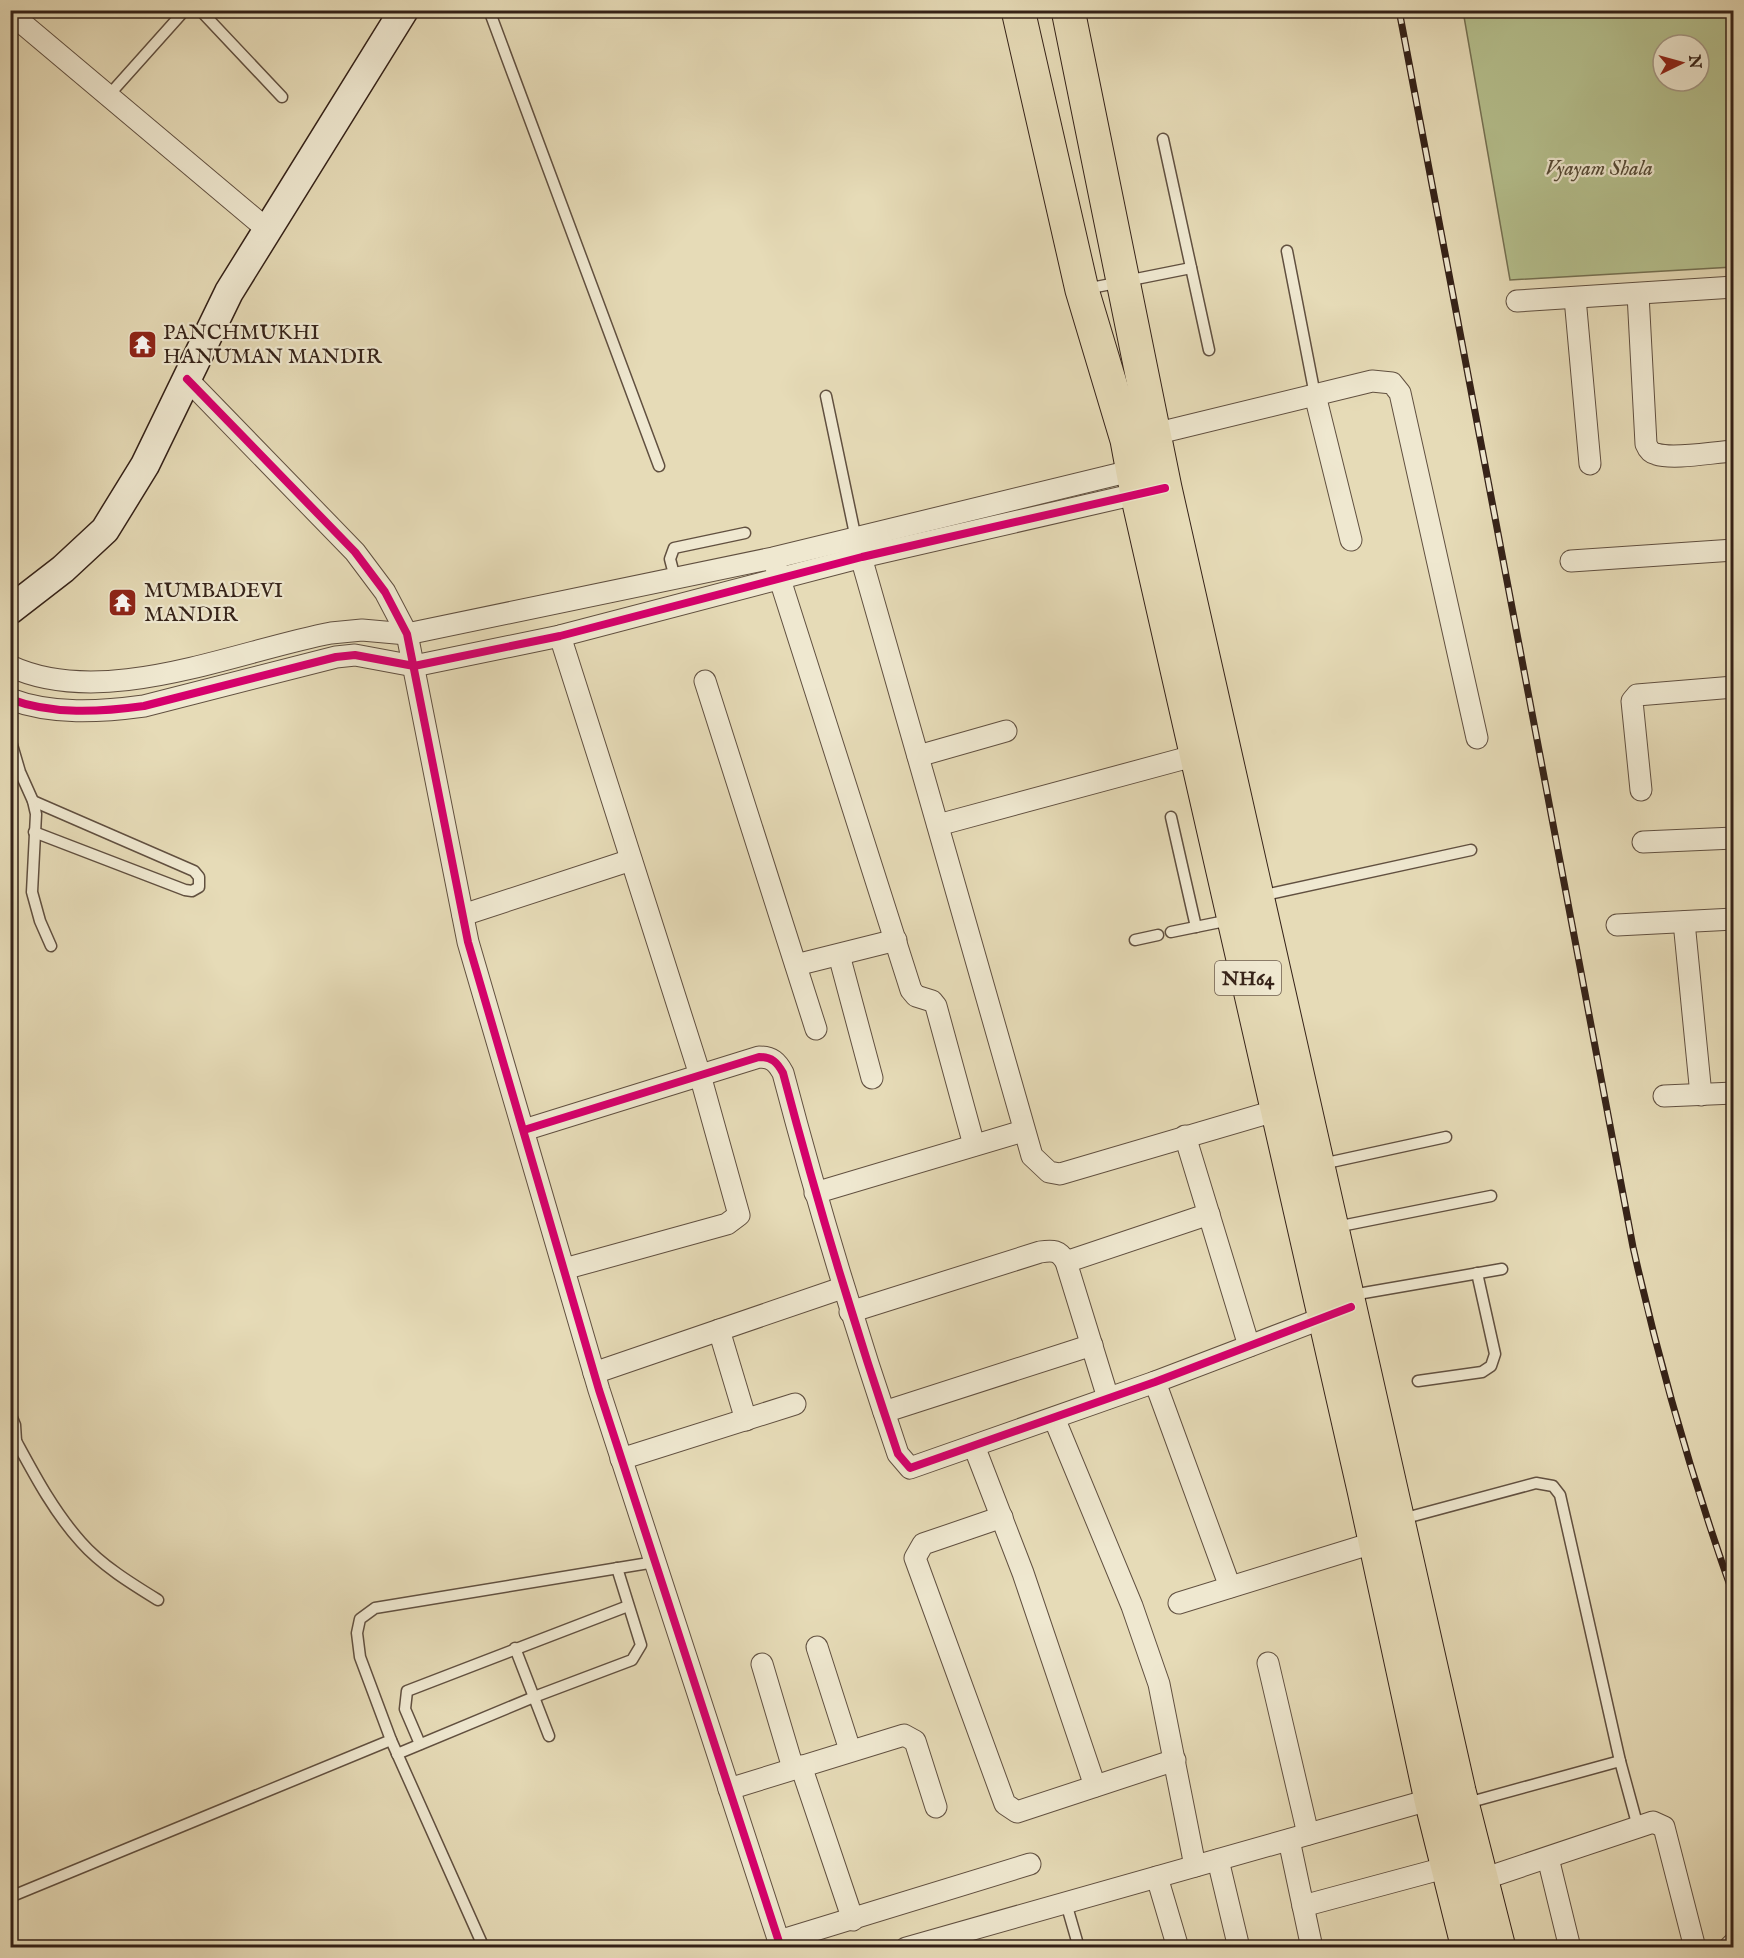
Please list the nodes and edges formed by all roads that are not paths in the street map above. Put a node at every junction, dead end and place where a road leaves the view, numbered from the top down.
1 (185, 10) edge
2 (200, 10) edge
3 (404, 10) edge
4 (489, 10) edge
5 (1018, 10) edge
6 (1041, 10) edge
7 (1068, 10) edge
8 (10, 13) edge
9 (109, 95) junction
10 (282, 97) dead end
11 (1163, 139) dead end
12 (268, 230) junction
13 (1287, 251) dead end
14 (1191, 268) junction
15 (1122, 282) junction
16 (1734, 287) edge
17 (1082, 290) junction
18 (1638, 294) junction
19 (1575, 298) junction
20 (1516, 302) dead end
21 (1209, 350) dead end
22 (187, 379) junction
23 (1315, 395) junction
24 (826, 396) dead end
25 (1734, 451) edge
26 (1590, 464) dead end
27 (1146, 465) junction
28 (659, 466) dead end
29 (745, 533) dead end
30 (1351, 540) dead end
31 (859, 548) junction
32 (1734, 550) edge
33 (773, 558) junction
34 (1571, 561) dead end
35 (780, 578) junction
36 (675, 579) junction
37 (10, 610) edge
38 (407, 634) junction
39 (560, 636) junction
40 (10, 666) edge
41 (414, 666) junction
42 (705, 681) dead end
43 (1734, 687) edge
44 (10, 699) edge
45 (1006, 731) dead end
46 (10, 738) edge
47 (1477, 738) dead end
48 (1197, 755) junction
49 (918, 756) junction
50 (1641, 790) dead end
51 (33, 801) junction
52 (1171, 817) dead end
53 (938, 825) junction
54 (34, 832) junction
55 (1734, 837) edge
56 (1643, 842) dead end
57 (1471, 850) dead end
58 (631, 860) junction
59 (1243, 904) junction
60 (464, 915) junction
61 (1734, 920) edge
62 (1684, 922) junction
63 (1617, 925) dead end
64 (1196, 927) junction
65 (1171, 932) dead end
66 (1158, 935) dead end
67 (897, 940) junction
68 (1136, 940) dead end
69 (51, 946) dead end
70 (839, 955) junction
71 (796, 965) junction
72 (816, 1029) dead end
73 (700, 1075) junction
74 (872, 1078) dead end
75 (1734, 1093) edge
76 (1701, 1095) junction
77 (1664, 1096) dead end
78 (1278, 1110) junction
79 (524, 1130) junction
80 (1023, 1131) junction
81 (1185, 1136) junction
82 (1446, 1137) dead end
83 (974, 1145) junction
84 (1318, 1165) junction
85 (814, 1193) junction
86 (1491, 1196) dead end
87 (1209, 1214) junction
88 (1333, 1227) junction
89 (1066, 1262) junction
90 (564, 1269) junction
91 (1502, 1269) dead end
92 (1477, 1274) junction
93 (842, 1288) junction
94 (1341, 1307) junction
95 (850, 1312) junction
96 (719, 1330) junction
97 (1092, 1345) junction
98 (1249, 1346) junction
99 (594, 1373) junction
100 (1418, 1381) dead end
101 (1155, 1382) junction
102 (1108, 1398) junction
103 (795, 1404) dead end
104 (884, 1412) junction
105 (10, 1413) edge
106 (1053, 1418) junction
107 (746, 1420) junction
108 (13, 1444) edge
109 (974, 1446) junction
110 (621, 1458) junction
111 (1002, 1517) junction
112 (1398, 1520) junction
113 (1376, 1542) junction
114 (655, 1562) junction
115 (617, 1568) junction
116 (1230, 1587) junction
117 (158, 1600) dead end
118 (1179, 1603) dead end
119 (628, 1606) junction
120 (817, 1647) dead end
121 (515, 1648) junction
122 (1268, 1663) dead end
123 (762, 1664) dead end
124 (534, 1697) junction
125 (549, 1736) dead end
126 (391, 1740) junction
127 (420, 1744) junction
128 (850, 1750) junction
129 (397, 1754) junction
130 (1175, 1760) junction
131 (1620, 1761) junction
132 (797, 1767) junction
133 (1095, 1786) junction
134 (729, 1789) junction
135 (1451, 1798) junction
136 (936, 1807) dead end
137 (1638, 1827) junction
138 (1298, 1837) junction
139 (1548, 1858) junction
140 (1218, 1860) junction
141 (1030, 1864) dead end
142 (1195, 1866) junction
143 (1157, 1877) junction
144 (1461, 1878) junction
145 (10, 1897) edge
146 (1066, 1903) junction
147 (1303, 1906) junction
148 (853, 1920) junction
149 (1734, 1943) edge
150 (780, 1944) edge
151 (484, 1947) edge
152 (906, 1947) edge
153 (1079, 1947) edge
154 (1178, 1947) edge
155 (1239, 1947) edge
156 (1312, 1947) edge
157 (1468, 1947) edge
158 (1499, 1947) edge
159 (1570, 1947) edge
160 (1695, 1947) edge
161 (1729, 1947) edge

1 - 9 lane
2 - 10 lane
3 - 12 street
4 - 28 lane
5 - 17 highway, NH64
6 - 15 highway
7 - 15 highway, NH64
8 - 9 street
9 - 12 street
11 - 14 lane
12 - 22 street
13 - 23 lane
14 - 15 lane
14 - 21 lane
15 - 17 lane
15 - 27 highway, NH64
16 - 18 street
17 - 27 highway, NH64
18 - 19 street
18 - 25 street
19 - 20 street
19 - 26 street
22 - 37 street
22 - 38 street
23 - 27 street
23 - 30 street
23 - 47 street
24 - 31 lane
27 - 31 street
27 - 48 highway, NH64
27 - 59 highway, NH64
29 - 36 lane
31 - 33 street
31 - 35 street
31 - 49 street
32 - 34 street
33 - 35 street
33 - 36 street
35 - 39 street
35 - 67 street
36 - 38 street
38 - 40 street
38 - 41 street
39 - 41 street
39 - 58 street
41 - 44 street
41 - 60 street
42 - 71 street
43 - 50 street
45 - 49 street
46 - 51 lane
48 - 53 street
48 - 59 highway, NH64
49 - 53 street
51 - 54 lane
51 - 54 lane
52 - 64 lane
53 - 80 street
54 - 69 lane
55 - 56 street
57 - 59 lane
58 - 60 street
58 - 73 street
59 - 64 lane
59 - 78 highway, NH64
59 - 84 highway, NH64
60 - 79 street
61 - 62 street
62 - 63 street
62 - 76 street
64 - 65 lane
66 - 68 lane
67 - 70 street
67 - 83 street
70 - 71 street
70 - 74 street
71 - 72 street
73 - 79 street
73 - 85 street
73 - 90 street
75 - 76 street
76 - 77 street
78 - 81 street
78 - 94 highway, NH64
79 - 90 street
80 - 81 street
80 - 83 street
81 - 87 street
82 - 84 lane
83 - 85 street
84 - 88 highway, NH64
85 - 93 street
86 - 88 lane
87 - 89 street
87 - 98 street
88 - 94 highway, NH64
89 - 95 street
89 - 97 street
90 - 99 street
91 - 92 lane
92 - 94 lane
92 - 100 lane
93 - 95 street
93 - 96 street
94 - 98 street
94 - 112 highway, NH64
94 - 113 highway, NH64
95 - 104 street
96 - 99 street
96 - 107 street
97 - 102 street
97 - 104 street
98 - 101 street
99 - 110 street
101 - 102 street
101 - 116 street
102 - 106 street
103 - 107 street
104 - 109 street
105 - 108 lane
106 - 109 street
106 - 130 street
107 - 110 street
108 - 117 lane
109 - 111 street
110 - 114 street
111 - 133 street
111 - 133 street
112 - 131 lane
112 - 135 highway, NH64
113 - 116 street
113 - 135 highway, NH64
114 - 115 lane
114 - 134 street
115 - 119 lane
115 - 126 lane
116 - 118 street
119 - 121 lane
119 - 124 lane
120 - 128 street
121 - 124 lane
121 - 127 lane
122 - 138 street
123 - 132 street
124 - 125 lane
124 - 127 lane
126 - 129 lane
126 - 145 lane
127 - 129 lane
128 - 132 street
128 - 136 street
129 - 151 lane
130 - 133 street
130 - 142 street
131 - 135 lane
131 - 137 lane
132 - 134 street
132 - 148 street
134 - 150 street
135 - 138 street
135 - 144 highway, NH64
137 - 139 street
137 - 160 street
138 - 140 street
138 - 147 street
139 - 144 street
139 - 159 street
140 - 142 street
140 - 155 street
141 - 148 street
142 - 143 street
143 - 146 street
143 - 154 street
144 - 147 street
144 - 157 highway, NH64
144 - 158 highway, NH64
146 - 152 street
146 - 153 lane
147 - 156 street
148 - 150 street
149 - 161 street

